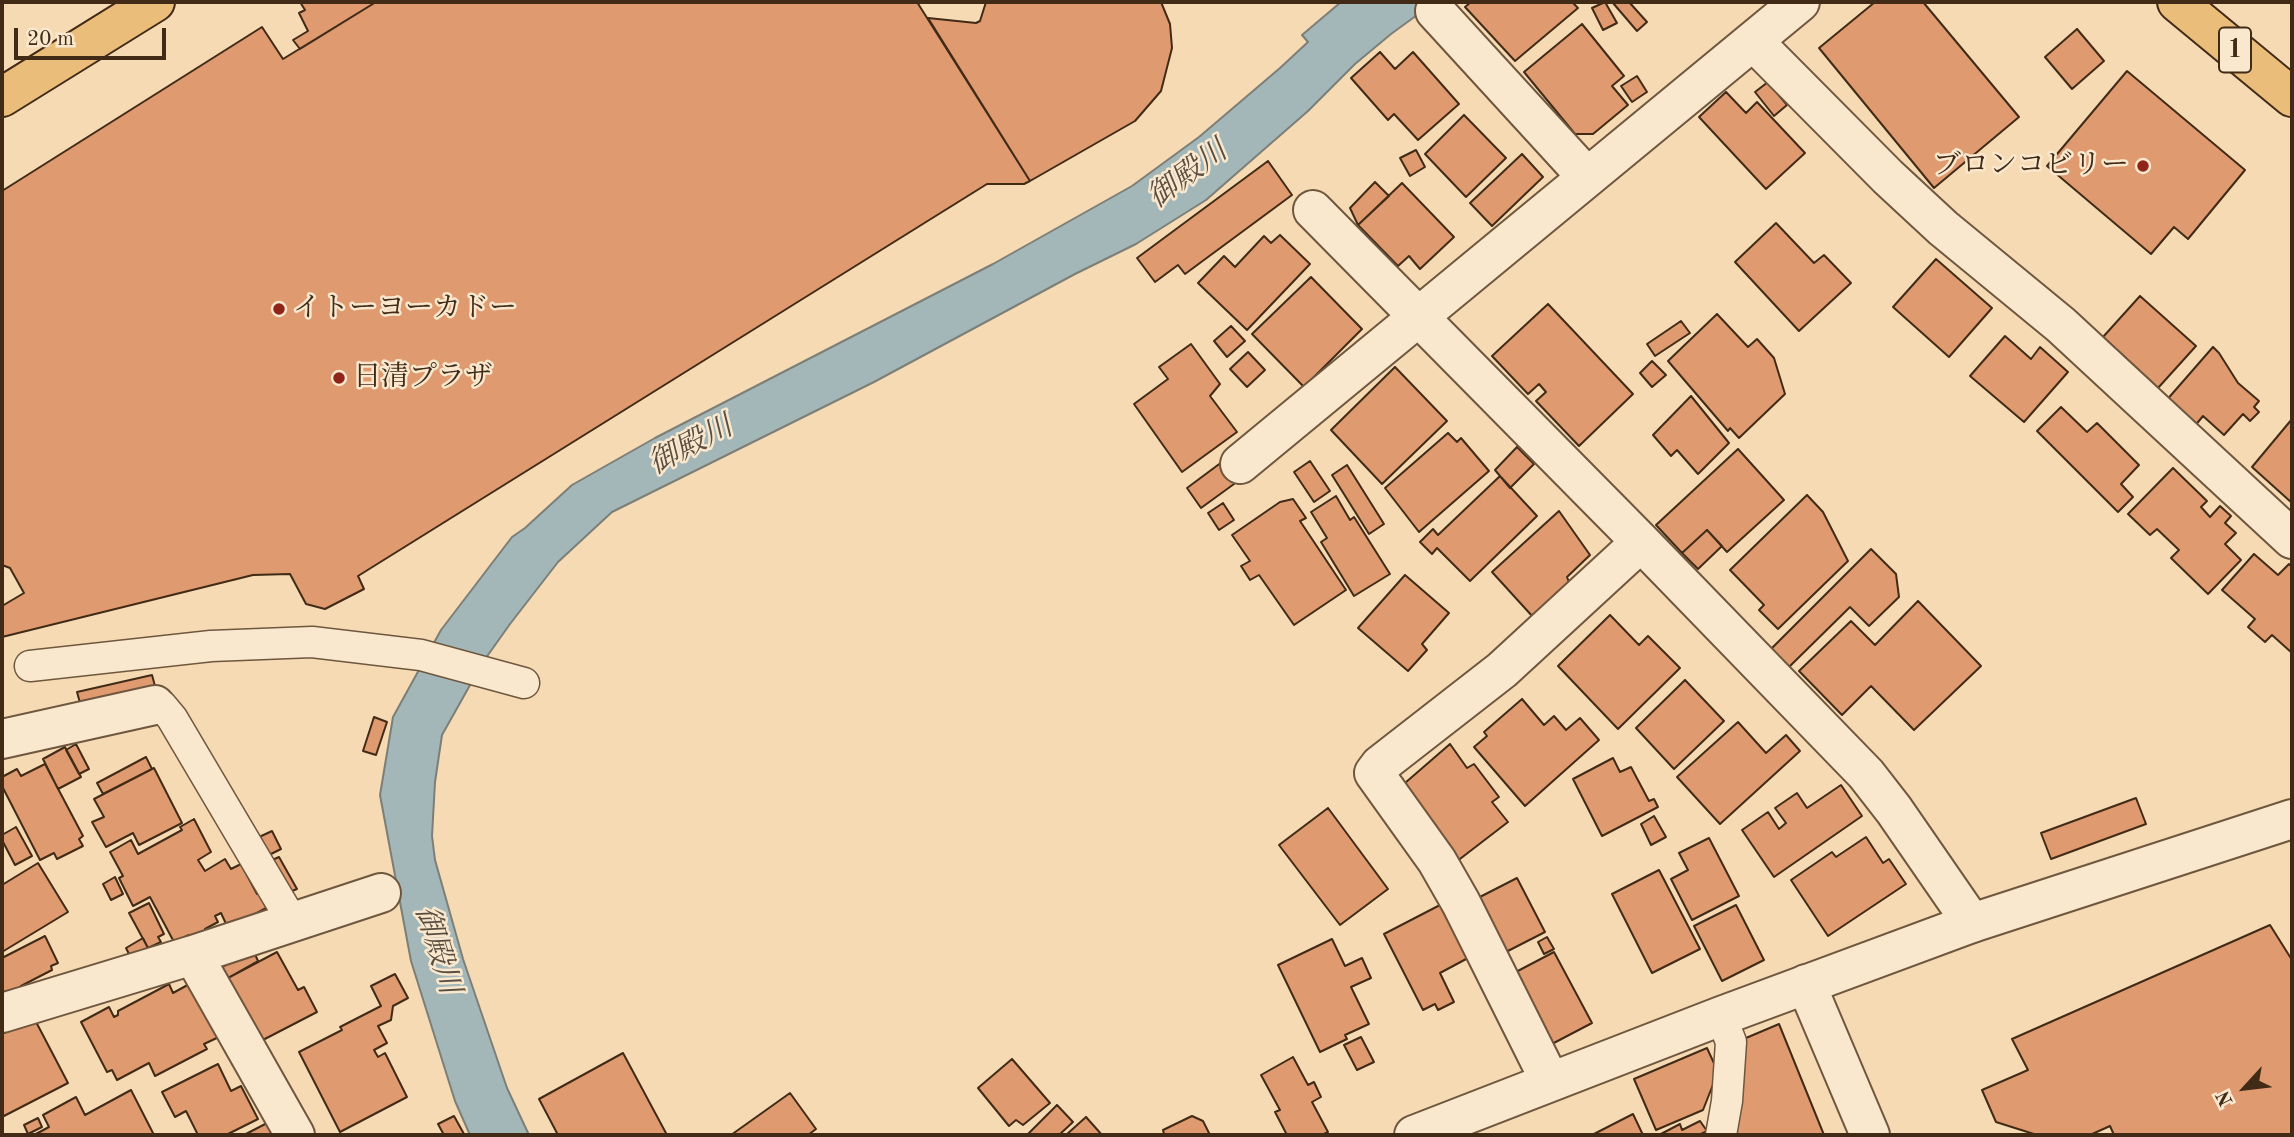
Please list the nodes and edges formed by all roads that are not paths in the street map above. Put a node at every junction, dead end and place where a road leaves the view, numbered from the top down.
1 (155, 2) edge
2 (1800, 2) edge
3 (2177, 2) edge
4 (1435, 11) dead end
5 (1753, 41) junction
6 (2, 97) edge
7 (2292, 97) edge
8 (1587, 177) junction
9 (1313, 210) dead end
10 (1417, 316) junction
11 (1240, 464) dead end
12 (2292, 539) edge
13 (1641, 542) junction
14 (30, 666) dead end
15 (519, 682) dead end
16 (155, 705) joint
17 (2, 739) edge
18 (2292, 819) edge
19 (381, 892) dead end
20 (292, 921) junction
21 (1972, 923) junction
22 (193, 955) junction
23 (1806, 985) junction
24 (2, 1013) edge
25 (1721, 1016) junction
26 (1550, 1081) junction
27 (295, 1135) edge
28 (1414, 1135) edge
29 (1721, 1135) edge
30 (1870, 1135) edge

1 - 6 main road
2 - 5 street
3 - 7 main road, 1
4 - 8 street
5 - 8 street
5 - 12 street
8 - 10 street
9 - 10 street
10 - 11 street
10 - 13 street
13 - 21 street
13 - 26 street
14 - 15 lane
16 - 17 street
16 - 20 lane
18 - 21 street
19 - 20 street
20 - 22 street
21 - 23 street
22 - 24 street
22 - 27 street
23 - 25 street
23 - 30 street
25 - 26 street
25 - 29 lane
26 - 28 street

